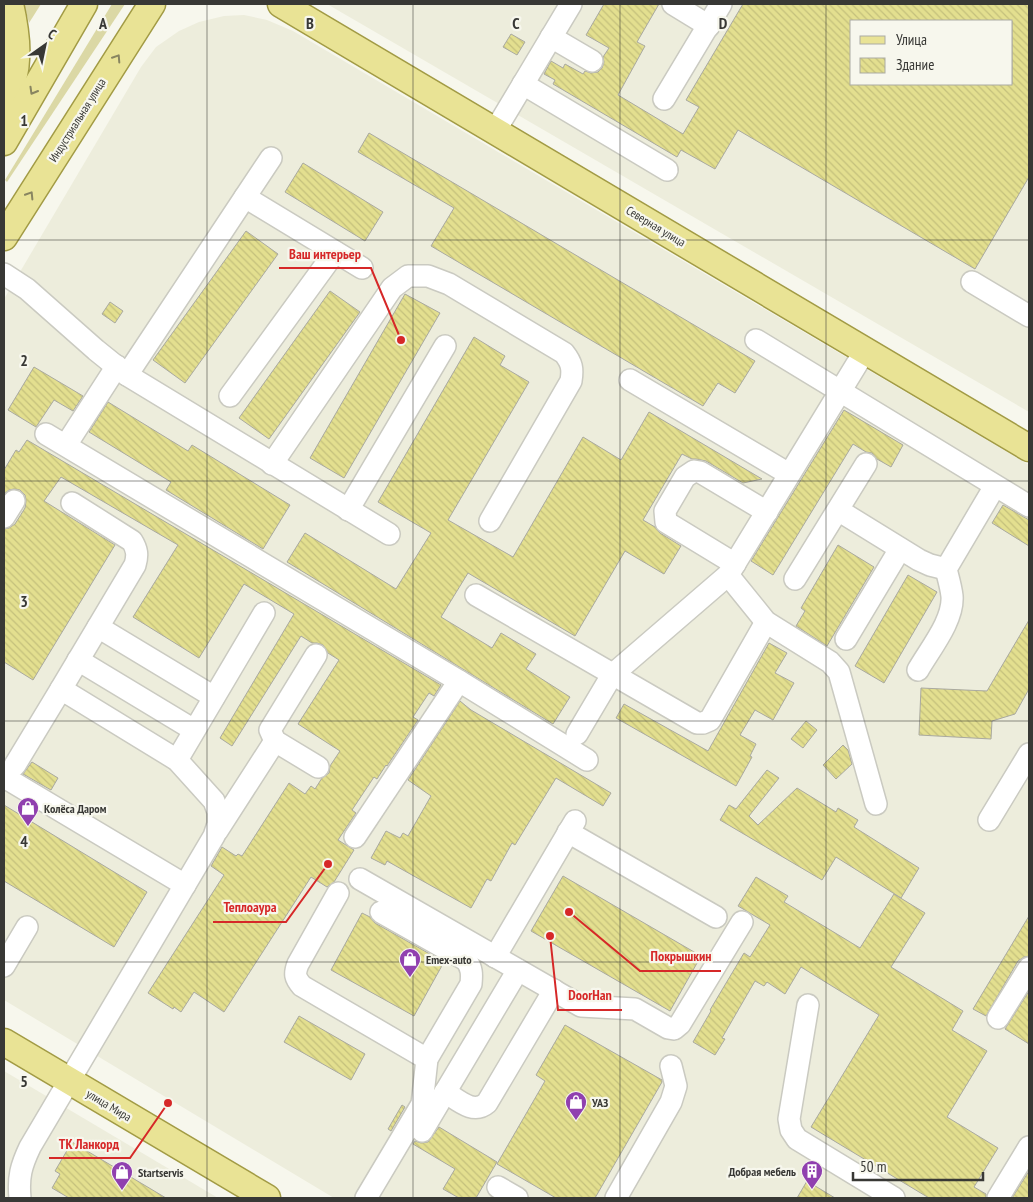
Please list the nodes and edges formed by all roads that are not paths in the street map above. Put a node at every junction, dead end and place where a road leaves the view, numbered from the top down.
1 (10, 4) edge
2 (84, 4) edge
3 (152, 4) edge
4 (282, 4) edge
5 (571, 4) edge
6 (673, 4) edge
7 (721, 4) edge
8 (708, 26) junction
9 (551, 37) junction
10 (592, 62) dead end
11 (523, 84) junction
12 (664, 99) dead end
13 (4, 104) edge
14 (495, 131) junction
15 (4, 142) edge
16 (271, 158) dead end
17 (667, 170) dead end
18 (245, 197) junction
19 (4, 237) edge
20 (335, 252) junction
21 (362, 268) dead end
22 (4, 274) edge
23 (972, 282) dead end
24 (1029, 316) edge
25 (756, 340) dead end
26 (445, 346) dead end
27 (866, 350) junction
28 (122, 371) junction
29 (630, 380) dead end
30 (840, 392) junction
31 (230, 396) dead end
32 (46, 434) dead end
33 (1027, 441) edge
34 (66, 446) junction
35 (272, 464) junction
36 (866, 464) dead end
37 (789, 474) junction
38 (995, 486) junction
39 (72, 503) dead end
40 (1029, 506) edge
41 (348, 510) junction
42 (838, 510) junction
43 (767, 512) junction
44 (490, 521) dead end
45 (389, 534) dead end
46 (900, 549) junction
47 (946, 569) junction
48 (732, 570) junction
49 (795, 579) dead end
50 (476, 595) dead end
51 (264, 613) dead end
52 (766, 622) junction
53 (98, 627) junction
54 (846, 639) dead end
55 (316, 655) dead end
56 (78, 660) junction
57 (918, 670) dead end
58 (612, 675) junction
59 (459, 681) junction
60 (61, 688) junction
61 (214, 697) junction
62 (194, 730) junction
63 (577, 734) dead end
64 (275, 740) junction
65 (1028, 758) edge
66 (176, 760) junction
67 (587, 760) dead end
68 (318, 767) dead end
69 (9, 771) edge
70 (876, 804) dead end
71 (989, 820) dead end
72 (214, 836) junction
73 (355, 836) dead end
74 (360, 879) dead end
75 (185, 885) junction
76 (338, 893) dead end
77 (381, 912) dead end
78 (716, 917) dead end
79 (742, 922) dead end
80 (27, 927) dead end
81 (495, 957) junction
82 (4, 966) edge
83 (1029, 968) edge
84 (518, 970) junction
85 (554, 990) junction
86 (808, 1005) dead end
87 (998, 1018) dead end
88 (4, 1042) edge
89 (428, 1059) junction
90 (671, 1066) dead end
91 (69, 1082) junction
92 (445, 1092) junction
93 (1029, 1147) edge
94 (498, 1187) dead end
95 (880, 1195) edge
96 (20, 1198) edge
97 (267, 1198) edge
98 (366, 1198) edge
99 (382, 1198) edge
100 (517, 1198) edge
101 (616, 1198) edge
102 (998, 1198) edge

1 - 13 main road
2 -> 15 main road
19 -> 3 main road, Индустриальная улица
4 - 14 main road, Северная улица
5 - 9 lane
6 - 8 lane
7 - 8 lane
8 - 12 lane
9 - 10 lane
9 - 11 lane
11 - 14 lane
11 - 17 lane
14 - 27 main road, Северная улица
16 - 18 lane
18 - 20 lane
18 - 28 lane
20 - 21 lane
20 - 31 lane
22 - 28 lane
23 - 24 lane
25 - 30 lane
26 - 41 lane
27 - 30 lane
27 - 33 main road, Северная улица
28 - 34 lane
28 - 35 lane
29 - 37 lane
30 - 37 lane
30 - 38 lane
32 - 34 lane
34 - 59 lane
35 - 41 lane
35 - 44 lane
36 - 42 lane
37 - 43 lane
38 - 40 lane
38 - 47 lane
39 - 53 lane
41 - 45 lane
42 - 46 lane
42 - 49 lane
43 - 48 lane
43 - 48 lane
46 - 47 lane
46 - 54 lane
47 - 57 lane
48 - 52 lane
48 - 58 lane
50 - 58 lane
51 - 61 lane
52 - 58 lane
52 - 70 lane
53 - 56 lane
53 - 61 lane
55 - 64 lane
56 - 60 lane
56 - 62 lane
58 - 63 lane
59 - 67 lane
59 - 73 lane
60 - 66 lane
60 - 69 lane
61 - 62 lane
62 - 66 lane
64 - 68 lane
64 - 72 lane
65 - 71 lane
66 - 72 lane
69 - 75 lane
72 - 75 lane
74 - 81 lane
75 - 91 lane
76 - 89 lane
77 - 89 lane
78 - 81 lane
79 - 85 lane
80 - 82 lane
81 - 84 lane
83 - 87 lane
84 - 85 lane
84 - 92 lane
85 - 92 lane
86 - 95 lane
88 - 91 main road, улица Мира
89 - 98 lane
90 - 101 lane
91 - 96 lane
91 - 97 main road, улица Мира
92 - 99 lane
93 - 102 lane
94 - 100 lane

